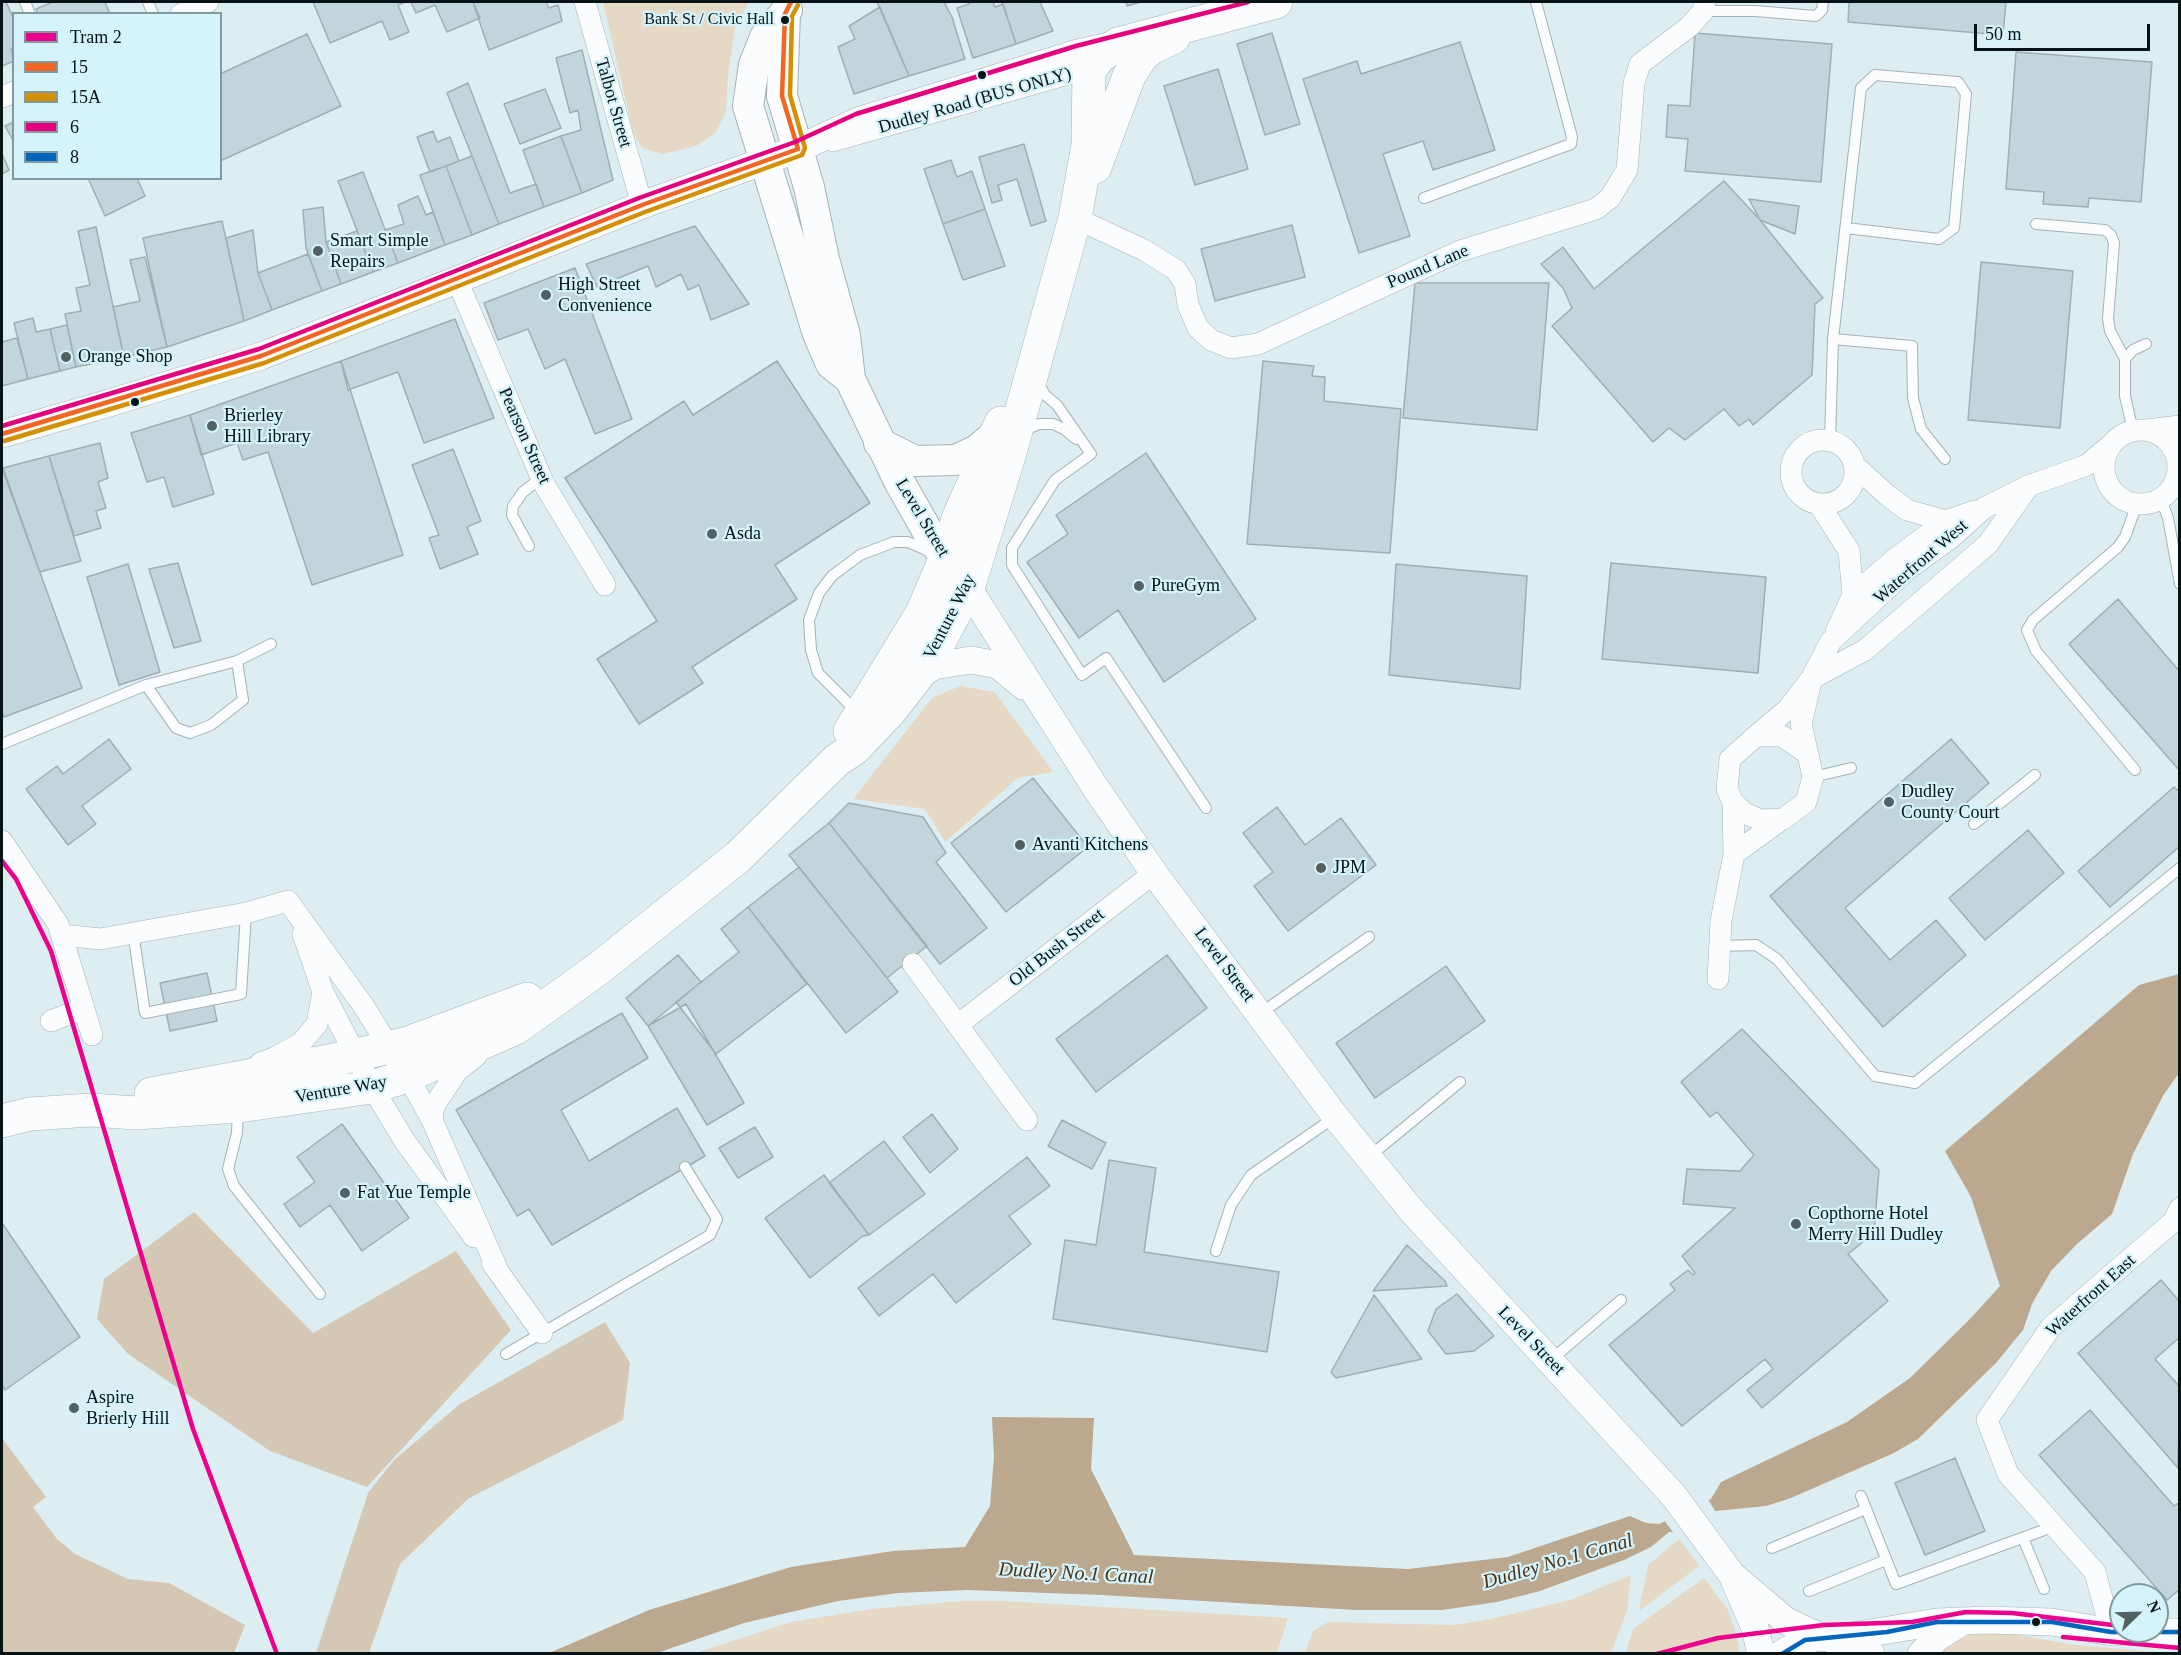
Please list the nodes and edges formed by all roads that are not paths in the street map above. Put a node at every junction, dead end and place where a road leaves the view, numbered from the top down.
1 (208, 2) edge
2 (1276, 2) edge
3 (1536, 2) edge
4 (1823, 2) edge
5 (586, 6) edge
6 (1704, 6) edge
7 (1755, 6) edge
8 (788, 8) edge
9 (186, 12) edge
10 (1205, 22) junction
11 (1118, 44) junction
12 (1151, 48) junction
13 (1092, 67) junction
14 (798, 149) junction
15 (763, 161) junction
16 (1424, 198) dead end
17 (642, 205) junction
18 (1076, 218) junction
19 (2036, 224) dead end
20 (1846, 228) junction
21 (458, 280) junction
22 (1833, 339) junction
23 (2146, 344) dead end
24 (2125, 360) junction
25 (1032, 374) junction
26 (850, 379) junction
27 (2180, 426) edge
28 (2139, 431) junction
29 (2, 434) edge
30 (1004, 438) junction
31 (1830, 441) junction
32 (879, 443) junction
33 (2113, 443) junction
34 (1091, 454) junction
35 (1945, 459) dead end
36 (1854, 465) junction
37 (2072, 472) junction
38 (2178, 477) edge
39 (541, 478) junction
40 (2028, 486) junction
41 (2115, 493) junction
42 (2161, 499) junction
43 (1819, 504) junction
44 (2137, 504) junction
45 (1984, 508) junction
46 (1946, 521) junction
47 (529, 546) dead end
48 (945, 557) junction
49 (2180, 584) edge
50 (605, 585) dead end
51 (968, 588) junction
52 (1853, 594) junction
53 (1832, 641) junction
54 (271, 644) dead end
55 (237, 661) junction
56 (919, 675) junction
57 (1811, 679) junction
58 (146, 685) junction
59 (1038, 698) junction
60 (868, 721) junction
61 (1756, 736) junction
62 (2, 744) edge
63 (1805, 752) junction
64 (1851, 768) dead end
65 (2135, 770) dead end
66 (2035, 775) dead end
67 (1813, 777) junction
68 (1733, 802) junction
69 (1206, 808) dead end
70 (1783, 819) junction
71 (1974, 824) dead end
72 (2, 842) edge
73 (1734, 854) junction
74 (2180, 868) edge
75 (1154, 873) junction
76 (295, 911) junction
77 (246, 913) junction
78 (133, 932) junction
79 (63, 935) junction
80 (1369, 937) dead end
81 (99, 939) junction
82 (1721, 946) junction
83 (69, 958) junction
84 (913, 964) dead end
85 (598, 969) junction
86 (1718, 978) dead end
87 (323, 992) junction
88 (82, 1009) junction
89 (1260, 1014) junction
90 (51, 1022) dead end
91 (959, 1024) junction
92 (516, 1028) junction
93 (92, 1035) dead end
94 (389, 1047) junction
95 (355, 1056) junction
96 (407, 1076) junction
97 (1460, 1082) dead end
98 (185, 1087) junction
99 (372, 1087) junction
100 (238, 1106) junction
101 (91, 1110) junction
102 (11, 1115) edge
103 (1335, 1116) junction
104 (432, 1120) junction
105 (1027, 1120) dead end
106 (1368, 1157) junction
107 (685, 1167) dead end
108 (2180, 1208) edge
109 (1216, 1251) dead end
110 (500, 1273) junction
111 (320, 1294) dead end
112 (1621, 1300) dead end
113 (542, 1333) junction
114 (506, 1354) dead end
115 (1551, 1360) junction
116 (1861, 1496) dead end
117 (1866, 1509) junction
118 (2055, 1526) junction
119 (2023, 1538) junction
120 (1772, 1548) dead end
121 (1886, 1560) junction
122 (1732, 1575) junction
123 (2044, 1589) dead end
124 (1809, 1591) dead end
125 (1963, 1622) junction
126 (2109, 1624) edge
127 (2109, 1632) edge
128 (1830, 1638) junction
129 (1761, 1653) edge
130 (1781, 1653) edge
131 (1870, 1653) edge
132 (1921, 1653) edge

1 - 9 street
2 - 10 main road
3 - 16 lane
4 - 7 lane
5 - 17 street, Talbot Street
6 - 7 lane
6 - 18 street, Pound Lane
8 - 14 main road, Level Street
8 - 15 main road, Level Street
10 - 11 main road
10 - 12 main road
11 - 13 main road
11 - 14 street
12 - 13 street, Dudley Road (BUS ONLY)
12 - 18 main road
13 - 14 street, Dudley Road (BUS ONLY)
13 - 18 main road, Venture Way
14 - 15 street
14 - 26 main road, Level Street
15 - 17 street
15 - 26 main road, Level Street
17 - 21 street
18 - 25 main road, Venture Way
19 - 24 lane
20 - 20 lane
20 - 22 lane
21 - 29 street
21 - 39 street, Pearson Street
22 - 31 lane
22 - 35 lane
23 - 24 lane
24 - 28 lane
25 - 30 main road, Venture Way
25 - 34 lane
26 - 32 main road, Level Street
27 - 28 street
28 - 33 street
28 - 38 street
30 - 32 main road
30 - 34 lane
30 - 48 main road, Venture Way
30 - 51 main road, Venture Way
31 - 36 street
31 - 43 street
32 - 48 main road, Level Street
33 - 37 street, Waterfront West
33 - 41 street
34 - 69 lane
36 - 43 street
36 - 46 street
37 - 40 street, Waterfront West
37 - 41 street
38 - 42 street
39 - 47 lane
39 - 50 street, Pearson Street
40 - 45 street, Waterfront West
40 - 57 street
41 - 44 street
42 - 44 street
42 - 49 lane
43 - 52 street
44 - 65 lane
45 - 46 street, Waterfront West
45 - 53 street, Waterfront West
46 - 52 street, Waterfront West
48 - 51 main road, Level Street
48 - 60 main road, Venture Way
48 - 60 lane
51 - 56 main road, Venture Way
51 - 59 street, Level Street
52 - 53 street, Waterfront West
53 - 57 street, Waterfront West
54 - 55 lane
55 - 58 lane
55 - 58 lane
56 - 59 street
56 - 60 main road, Venture Way
57 - 61 street, Waterfront West
57 - 63 street, Waterfront West
58 - 62 lane
59 - 75 street, Level Street
60 - 85 main road, Venture Way
61 - 63 street
61 - 68 street
63 - 67 street
64 - 67 lane
66 - 71 lane
67 - 70 street
68 - 70 street
68 - 73 street
70 - 73 street
72 - 79 street
73 - 82 street
74 - 82 lane
75 - 89 street, Level Street
75 - 91 street, Old Bush Street
76 - 77 street
76 - 87 street
76 - 94 street
77 - 78 street
77 - 78 lane
78 - 81 street
79 - 81 street
79 - 83 street
80 - 89 lane
81 - 83 street
82 - 86 street
83 - 88 street
84 - 91 street
85 - 92 main road, Venture Way
85 - 94 main road, Venture Way
87 - 95 street
87 - 98 street
88 - 90 street
88 - 93 street
89 - 103 street, Level Street
91 - 105 street
92 - 96 main road, Venture Way
92 - 104 street
94 - 95 main road, Venture Way
94 - 96 street
94 - 99 street
95 - 98 main road, Venture Way
95 - 99 street
96 - 99 main road, Venture Way
96 - 104 street
97 - 106 lane
98 - 101 main road, Venture Way
99 - 100 main road, Venture Way
99 - 110 street
100 - 101 main road, Venture Way
100 - 111 lane
101 - 102 main road, Venture Way
103 - 106 street, Level Street
103 - 109 lane
104 - 110 street
106 - 115 street, Level Street
107 - 113 lane
108 - 118 street, Waterfront East
110 - 113 street
112 - 115 lane
113 - 114 lane
115 - 122 street, Level Street
116 - 117 lane
117 - 120 lane
117 - 121 lane
118 - 119 lane
118 - 126 street, Waterfront East
119 - 121 lane
119 - 123 lane
121 - 124 lane
122 - 128 street
122 - 129 street
125 - 127 street
125 - 128 street
125 - 132 street
128 - 130 street
128 - 131 street

